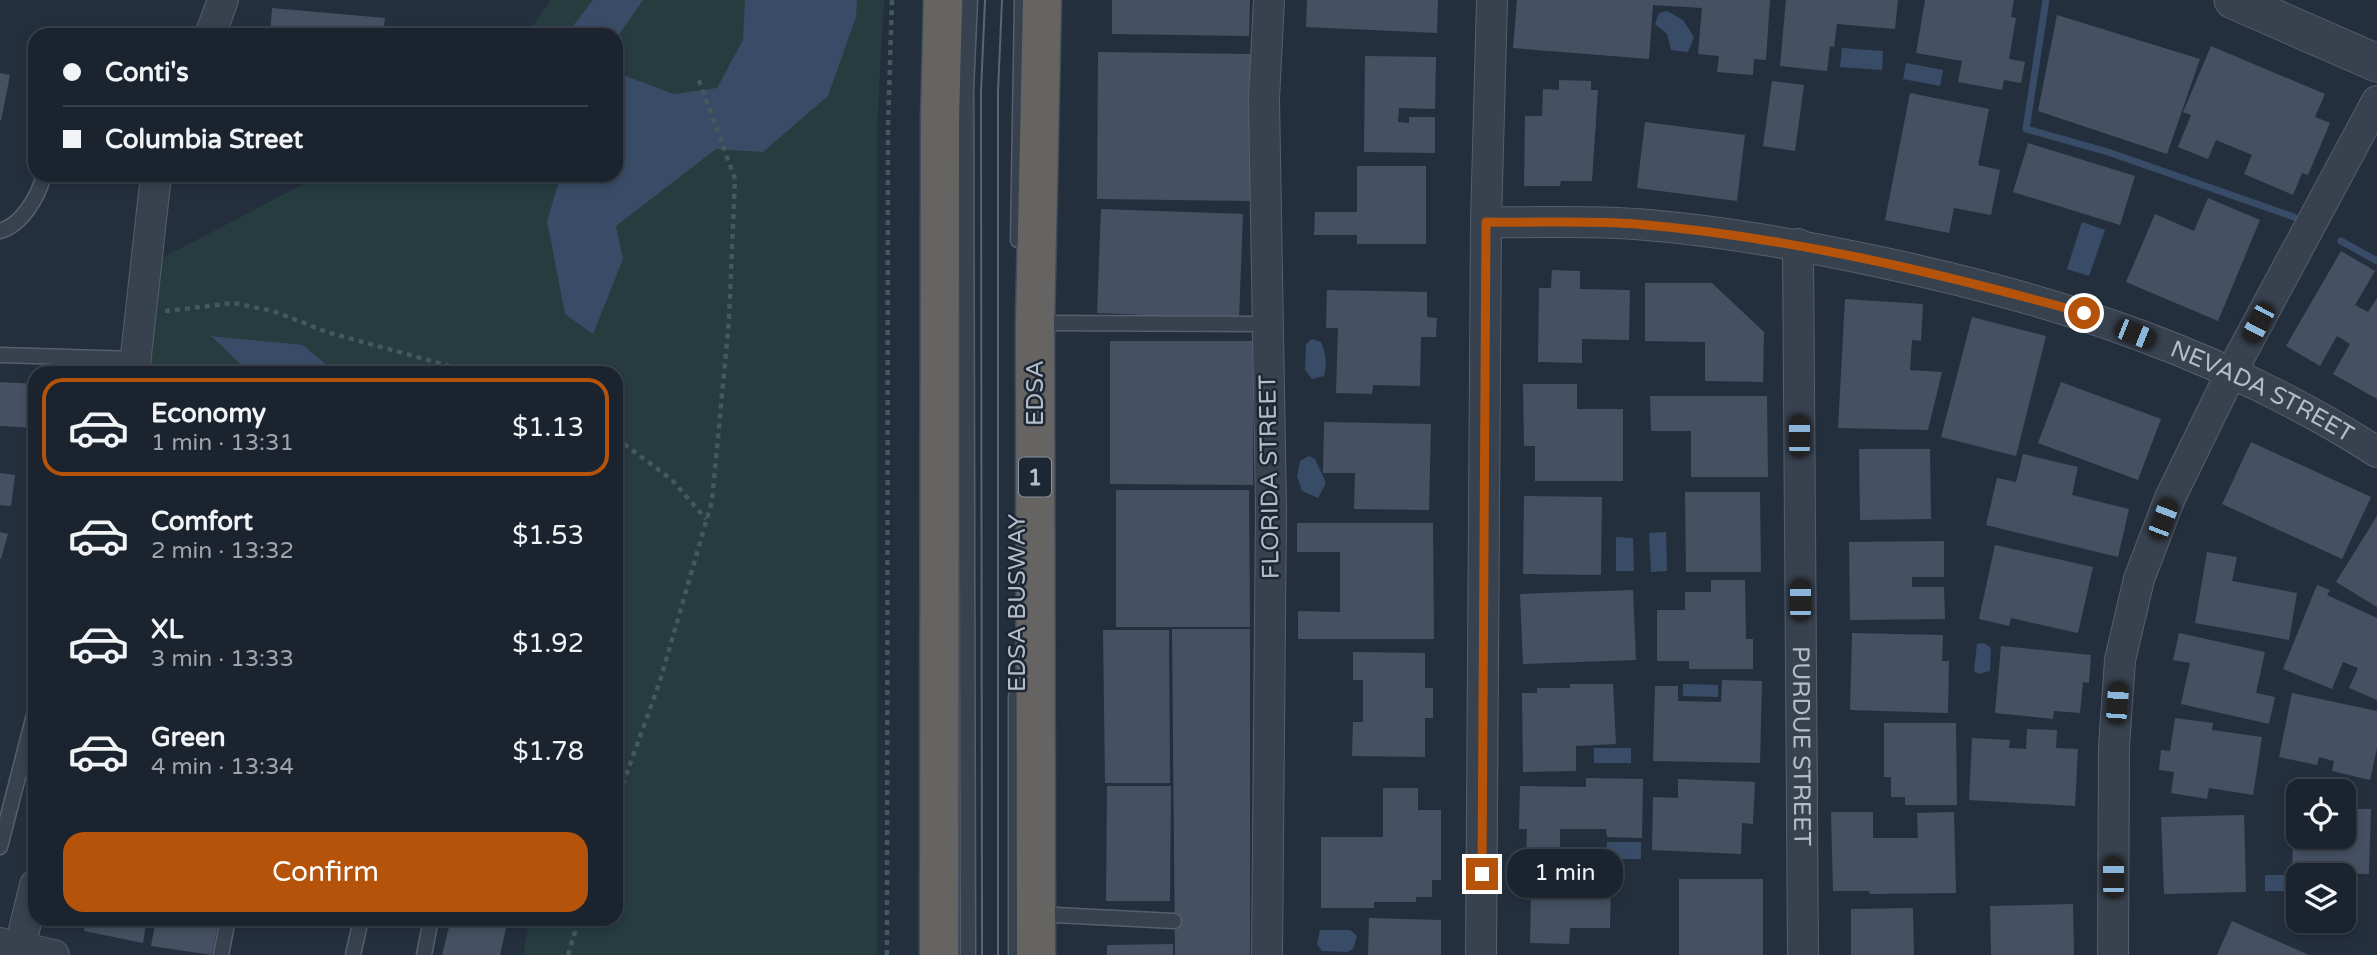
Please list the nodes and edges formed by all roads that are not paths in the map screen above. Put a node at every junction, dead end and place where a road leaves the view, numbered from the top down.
1 (223, 0) edge
2 (943, 0) edge
3 (970, 0) edge
4 (1022, 0) edge
5 (1042, 0) edge
6 (1269, 0) edge
7 (1492, 0) edge
8 (2234, 0) edge
9 (213, 28) edge
10 (2377, 63) edge
11 (2377, 101) edge
12 (41, 182) edge
13 (155, 182) edge
14 (1486, 222) junction
15 (0, 231) edge
16 (1797, 244) junction
17 (1018, 259) dead end
18 (1035, 323) junction
19 (1266, 324) junction
20 (0, 355) edge
21 (58, 357) junction
22 (57, 366) edge
23 (135, 366) edge
24 (2232, 371) junction
25 (2377, 452) edge
26 (1017, 677) dead end
27 (28, 737) edge
28 (0, 847) edge
29 (28, 902) edge
30 (1036, 914) junction
31 (1174, 921) dead end
32 (227, 926) edge
33 (359, 926) edge
34 (430, 926) edge
35 (10, 945) edge
36 (54, 955) edge
37 (221, 955) edge
38 (353, 955) edge
39 (424, 955) edge
40 (939, 955) edge
41 (968, 955) edge
42 (1016, 955) edge
43 (1036, 955) edge
44 (1266, 955) edge
45 (1482, 955) edge
46 (1803, 955) edge
47 (2113, 955) edge

1 - 9 street
2 - 40 highway
3 - 41 lane, EDSA BUSWAY
4 - 17 lane
5 - 18 highway, EDSA / 1
6 - 19 street, FLORIDA STREET
7 - 14 street
8 - 10 street
11 - 24 street
12 - 15 lane
13 - 23 street
14 - 16 street, NEVADA STREET
14 - 45 street
16 - 24 street, NEVADA STREET
16 - 46 street, PURDUE STREET
18 - 19 lane
18 - 30 highway, EDSA / 1
19 - 44 street, FLORIDA STREET
20 - 21 lane
21 - 22 lane
21 - 23 lane
24 - 25 street, NEVADA STREET
24 - 47 street
26 - 42 lane, EDSA BUSWAY
27 - 28 lane
29 - 35 street
30 - 31 lane
30 - 43 highway, EDSA / 1
32 - 37 lane
33 - 38 lane
34 - 39 lane
35 - 36 street

